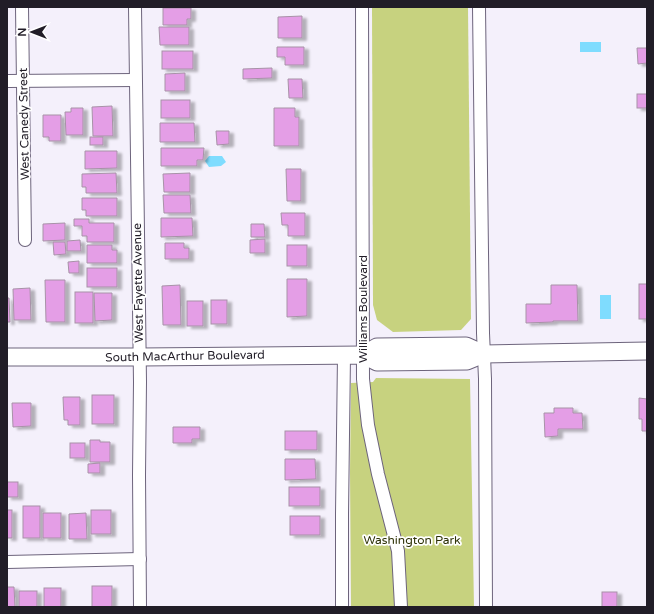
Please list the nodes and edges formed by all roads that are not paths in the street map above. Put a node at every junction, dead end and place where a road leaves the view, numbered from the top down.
1 (22, 7) edge
2 (135, 7) edge
3 (362, 7) edge
4 (479, 7) edge
5 (135, 80) junction
6 (7, 81) edge
7 (23, 81) junction
8 (25, 240) dead end
9 (647, 351) edge
10 (484, 354) junction
11 (344, 355) junction
12 (363, 355) junction
13 (140, 357) junction
14 (7, 358) edge
15 (140, 559) junction
16 (7, 562) edge
17 (344, 606) edge
18 (140, 607) edge
19 (401, 607) edge
20 (486, 607) edge

1 - 7 street, West Canedy Street
2 - 5 street, West Fayette Avenue
3 - 12 street, Williams Boulevard
4 - 10 street
5 - 7 street
5 - 13 street, West Fayette Avenue
6 - 7 street
7 - 8 street, West Canedy Street
9 - 10 main road, South MacArthur Boulevard
10 - 12 main road, South MacArthur Boulevard
10 - 20 street
11 - 12 main road, South MacArthur Boulevard
11 - 13 main road, South MacArthur Boulevard
11 - 17 street, Williams Boulevard
12 - 19 street, Williams Boulevard
13 - 14 main road, South MacArthur Boulevard
13 - 15 street, West Fayette Avenue
15 - 16 street
15 - 18 street, West Fayette Avenue

